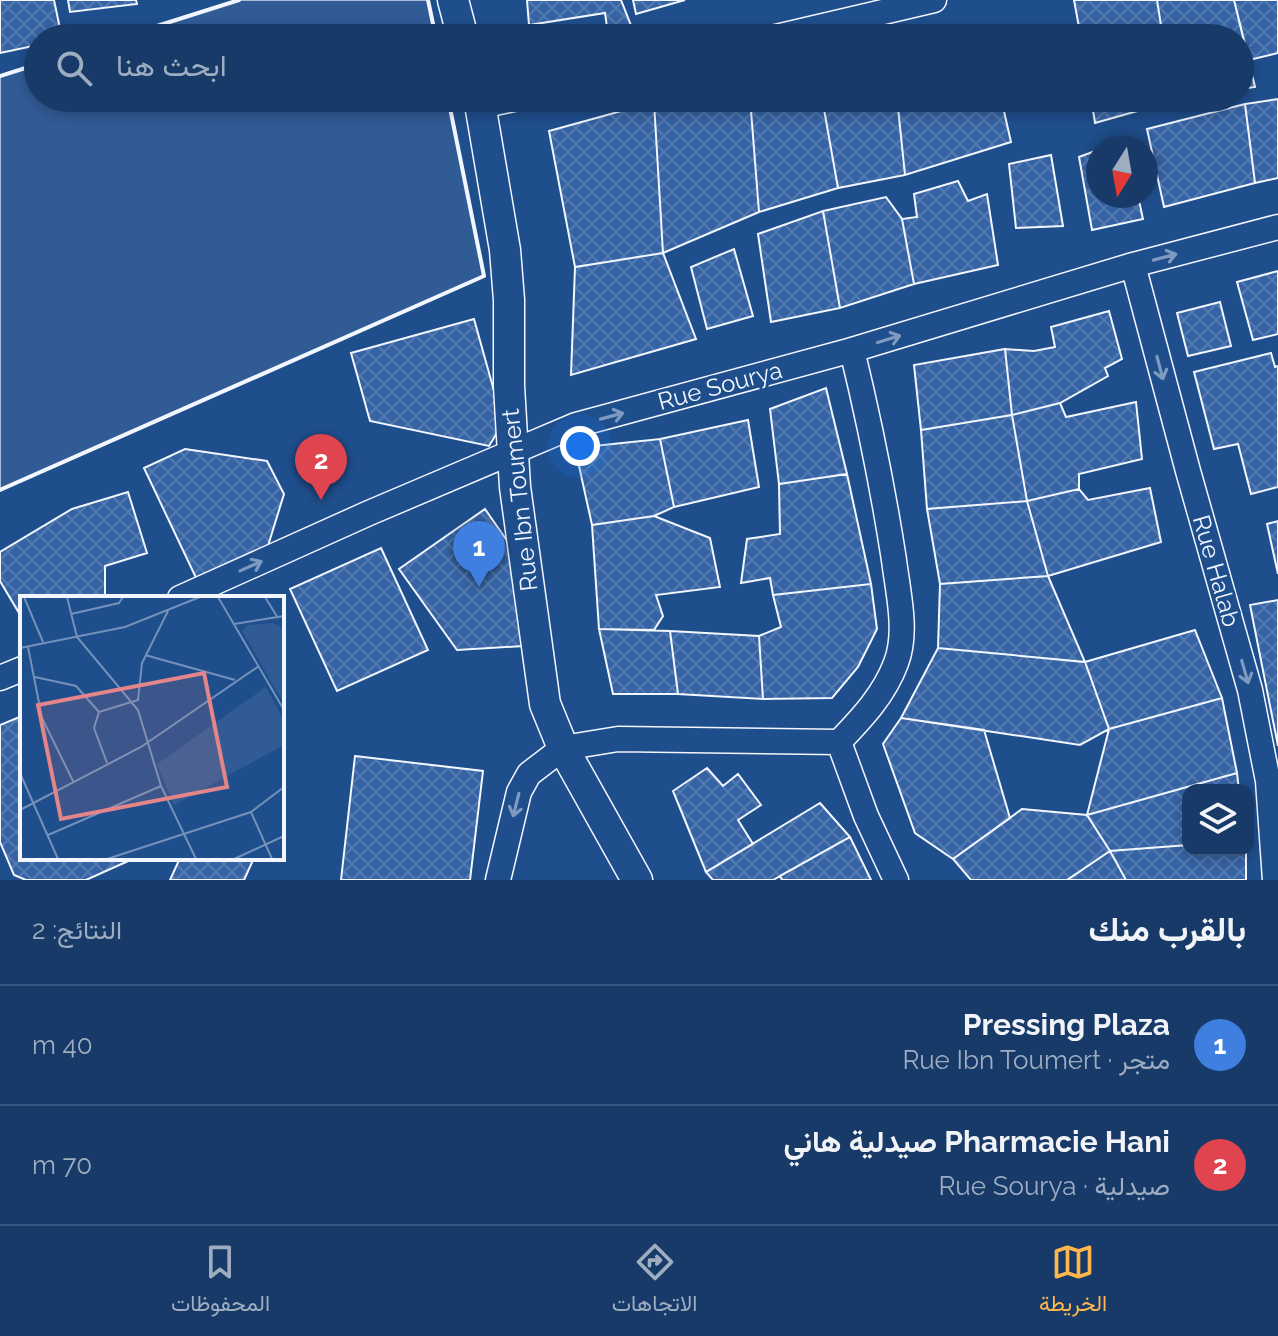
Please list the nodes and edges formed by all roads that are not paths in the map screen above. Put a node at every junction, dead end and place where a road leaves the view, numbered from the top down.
1 (453, 0) edge
2 (934, 0) edge
3 (459, 24) edge
4 (832, 24) edge
5 (482, 112) edge
6 (1278, 227) edge
7 (1133, 265) junction
8 (852, 350) junction
9 (512, 452) junction
10 (185, 596) edge
11 (20, 670) edge
12 (0, 678) edge
13 (839, 742) junction
14 (563, 748) junction
15 (498, 880) edge
16 (637, 880) edge
17 (896, 880) edge
18 (1275, 880) edge

1 - 3 street
2 - 4 street
5 - 9 street, Rue Ibn Toumert
7 -> 6 street, Rue Sourya
8 -> 7 street, Rue Sourya
7 -> 18 street, Rue Halab
9 -> 8 street, Rue Sourya
8 - 13 street
10 -> 9 street, Rue Sourya
9 - 14 street, Rue Ibn Toumert
11 - 12 street
13 - 14 street
13 - 17 street
14 -> 15 street
14 - 16 street, Rue Ibn Toumert

